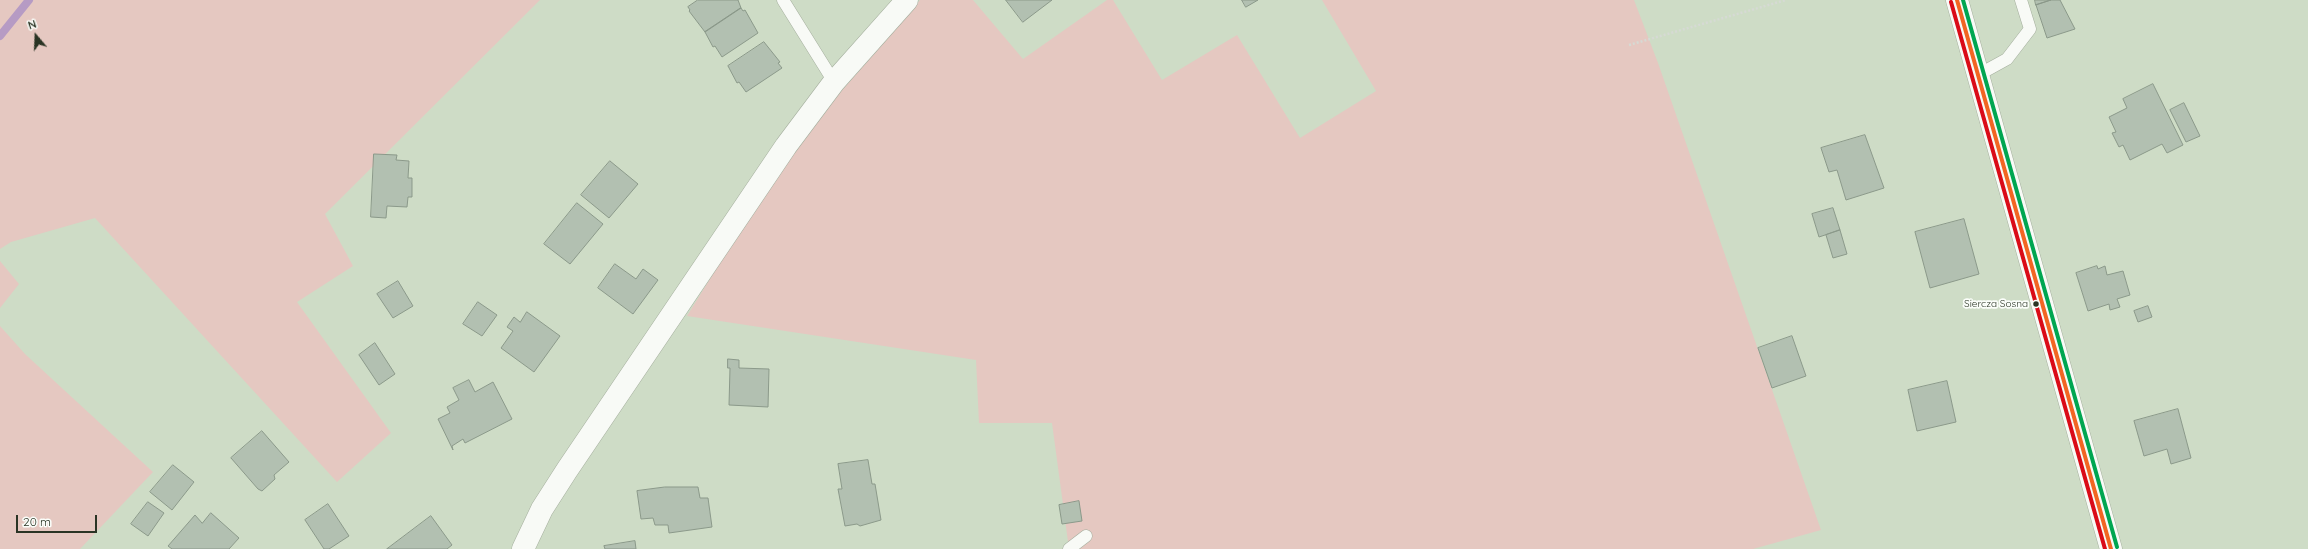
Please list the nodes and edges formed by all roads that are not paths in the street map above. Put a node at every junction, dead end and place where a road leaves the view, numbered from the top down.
1 (783, 0) edge
2 (907, 0) edge
3 (1957, 0) edge
4 (2021, 0) edge
5 (1978, 76) junction
6 (834, 82) junction
7 (1086, 536) dead end
8 (523, 549) edge
9 (1069, 549) edge
10 (2111, 549) edge

1 - 6 lane
2 - 6 street
3 - 5 street
4 - 5 lane
5 - 10 street
6 - 8 street
7 - 9 lane

